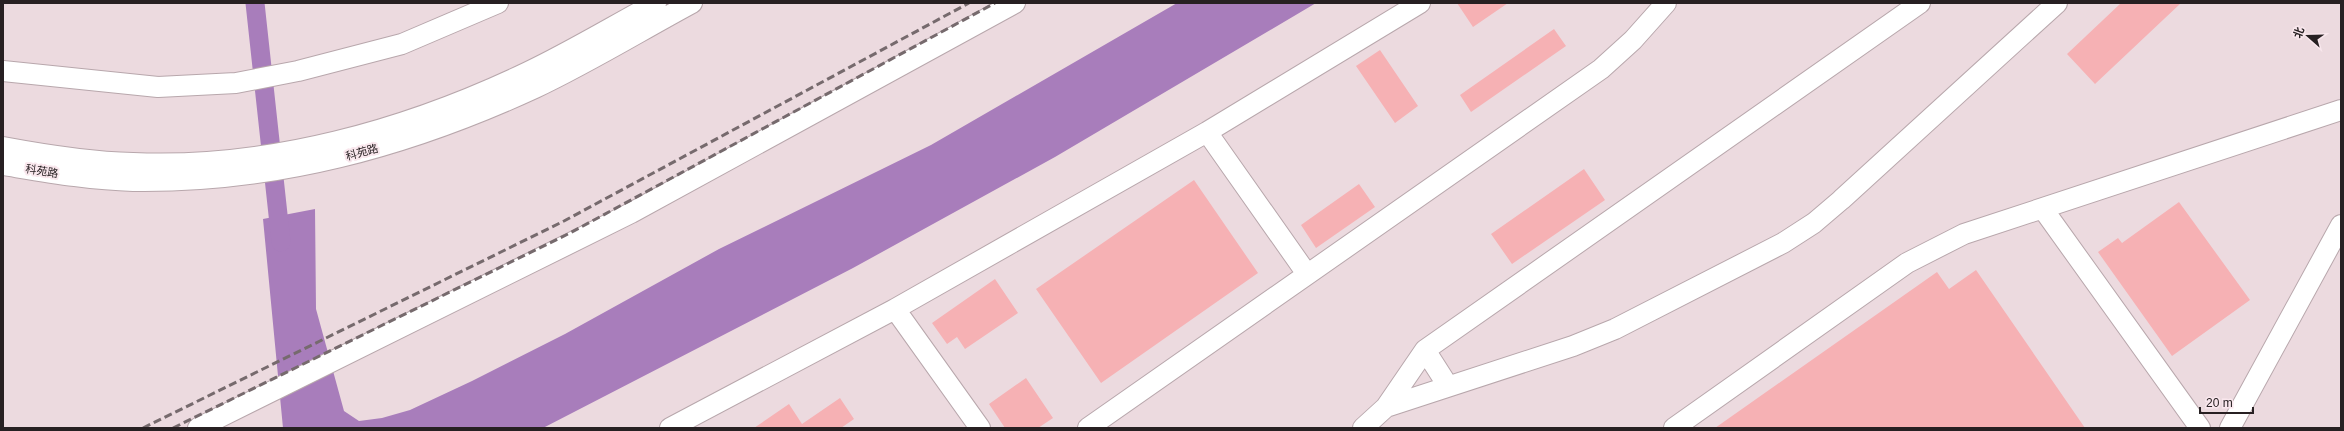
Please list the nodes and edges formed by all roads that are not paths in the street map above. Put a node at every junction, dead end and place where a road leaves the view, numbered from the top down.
1 (498, 3) edge
2 (656, 3) edge
3 (692, 3) edge
4 (1015, 3) edge
5 (1420, 3) edge
6 (1666, 3) edge
7 (1920, 3) edge
8 (2057, 3) edge
9 (3, 71) edge
10 (2341, 110) edge
11 (1207, 132) junction
12 (3, 147) edge
13 (291, 160) junction
14 (3, 165) edge
15 (240, 166) junction
16 (2043, 209) junction
17 (2341, 225) edge
18 (1307, 274) junction
19 (895, 309) junction
20 (1425, 350) junction
21 (1448, 386) junction
22 (1386, 407) junction
23 (198, 428) edge
24 (670, 428) edge
25 (980, 428) edge
26 (1088, 428) edge
27 (1363, 428) edge
28 (1674, 428) edge
29 (2200, 428) edge
30 (2230, 428) edge

1 - 9 street
2 - 13 street, 科苑路
3 - 13 street, 科苑路
4 - 23 street
5 - 11 street
6 - 18 street
7 - 20 street
8 - 21 street
10 - 16 street
11 - 18 street
11 - 19 street
12 - 15 street, 科苑路
13 - 15 street, 科苑路
14 - 15 street, 科苑路
16 - 28 street
16 - 29 street
17 - 30 street
18 - 26 street
19 - 24 street
19 - 25 street
20 - 21 street
20 - 22 street
21 - 22 street
22 - 27 street

